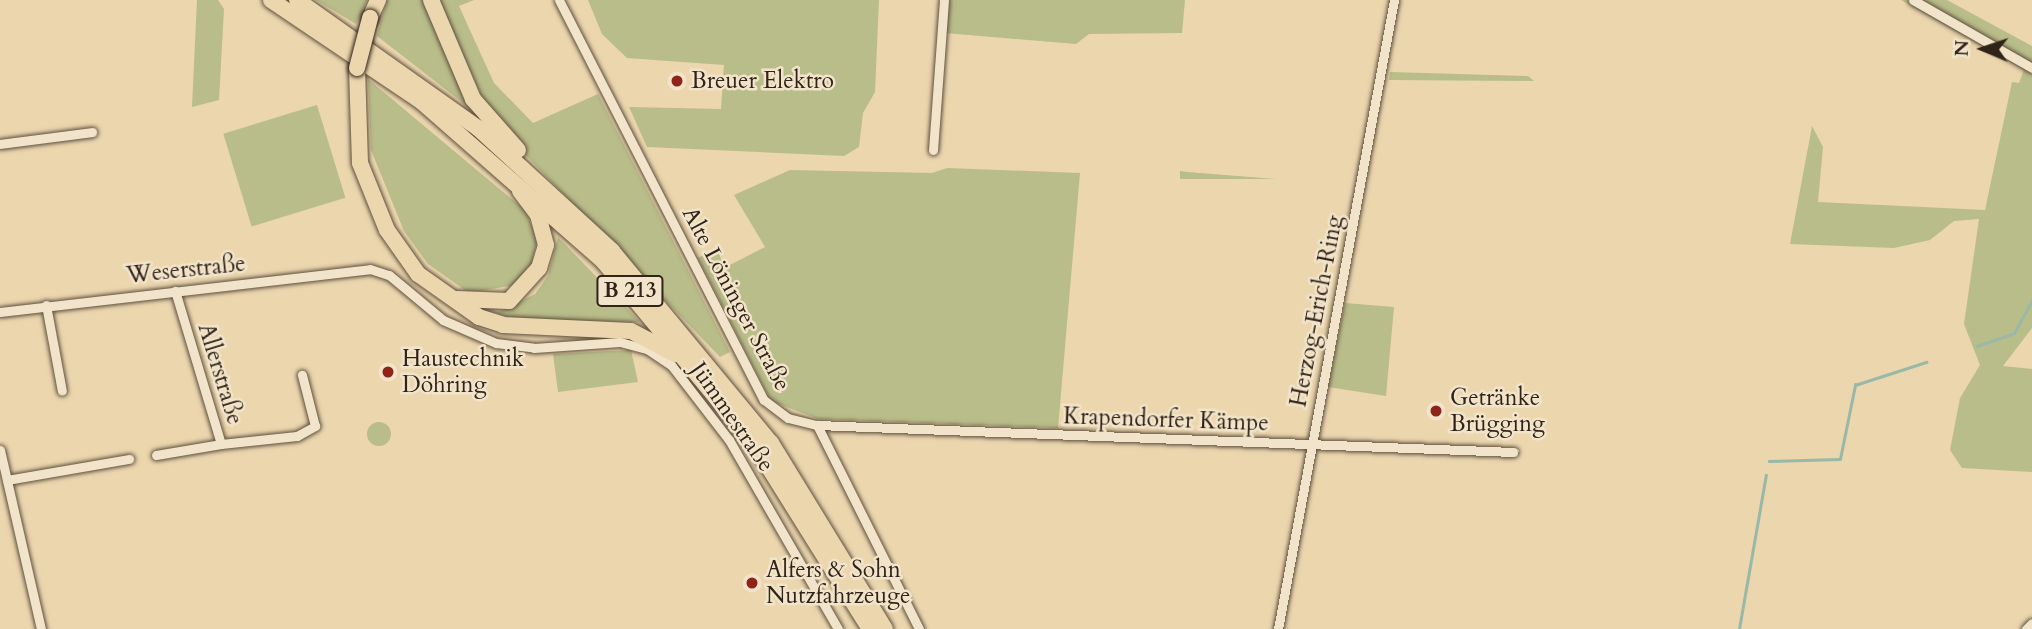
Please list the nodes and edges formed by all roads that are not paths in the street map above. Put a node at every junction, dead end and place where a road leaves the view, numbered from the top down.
1 (271, 0) edge
2 (298, 0) edge
3 (378, 0) edge
4 (431, 0) edge
5 (559, 0) edge
6 (944, 0) edge
7 (1394, 0) edge
8 (1913, 0) edge
9 (2032, 68) edge
10 (92, 132) dead end
11 (0, 144) edge
12 (933, 150) dead end
13 (491, 156) junction
14 (555, 195) junction
15 (375, 270) joint
16 (175, 291) junction
17 (445, 295) junction
18 (46, 304) junction
19 (0, 312) edge
20 (302, 375) dead end
21 (62, 391) dead end
22 (817, 425) junction
23 (753, 442) junction
24 (221, 444) junction
25 (1312, 445) junction
26 (0, 450) edge
27 (1513, 452) dead end
28 (156, 455) dead end
29 (130, 459) dead end
30 (7, 480) junction
31 (2032, 623) edge
32 (41, 629) edge
33 (838, 629) edge
34 (870, 629) edge
35 (885, 629) edge
36 (919, 629) edge
37 (1278, 629) edge
38 (2026, 629) edge

1 - 13 highway, B 213
2 - 14 highway, B 213
3 - 17 highway, B 213, bridge
4 - 14 highway
5 - 22 street, Alte Löninger Straße
6 - 12 street
7 - 25 street, Herzog-Erich-Ring
8 - 9 street
10 - 11 street
13 - 17 highway
13 - 23 highway, B 213
14 - 35 highway, B 213
15 - 16 street, Weserstraße
15 - 33 street, Jümmestraße
16 - 18 street, Weserstraße
16 - 24 street, Allerstraße
17 - 23 highway, B 213
18 - 19 street, Weserstraße
18 - 21 street
20 - 24 street
22 - 25 street, Krapendorfer Kämpe
22 - 36 street
23 - 34 highway, B 213
24 - 28 street, Allerstraße
25 - 27 street, Krapendorfer Kämpe
25 - 37 street, Herzog-Erich-Ring
26 - 30 street
29 - 30 street
30 - 32 street
31 - 38 street

